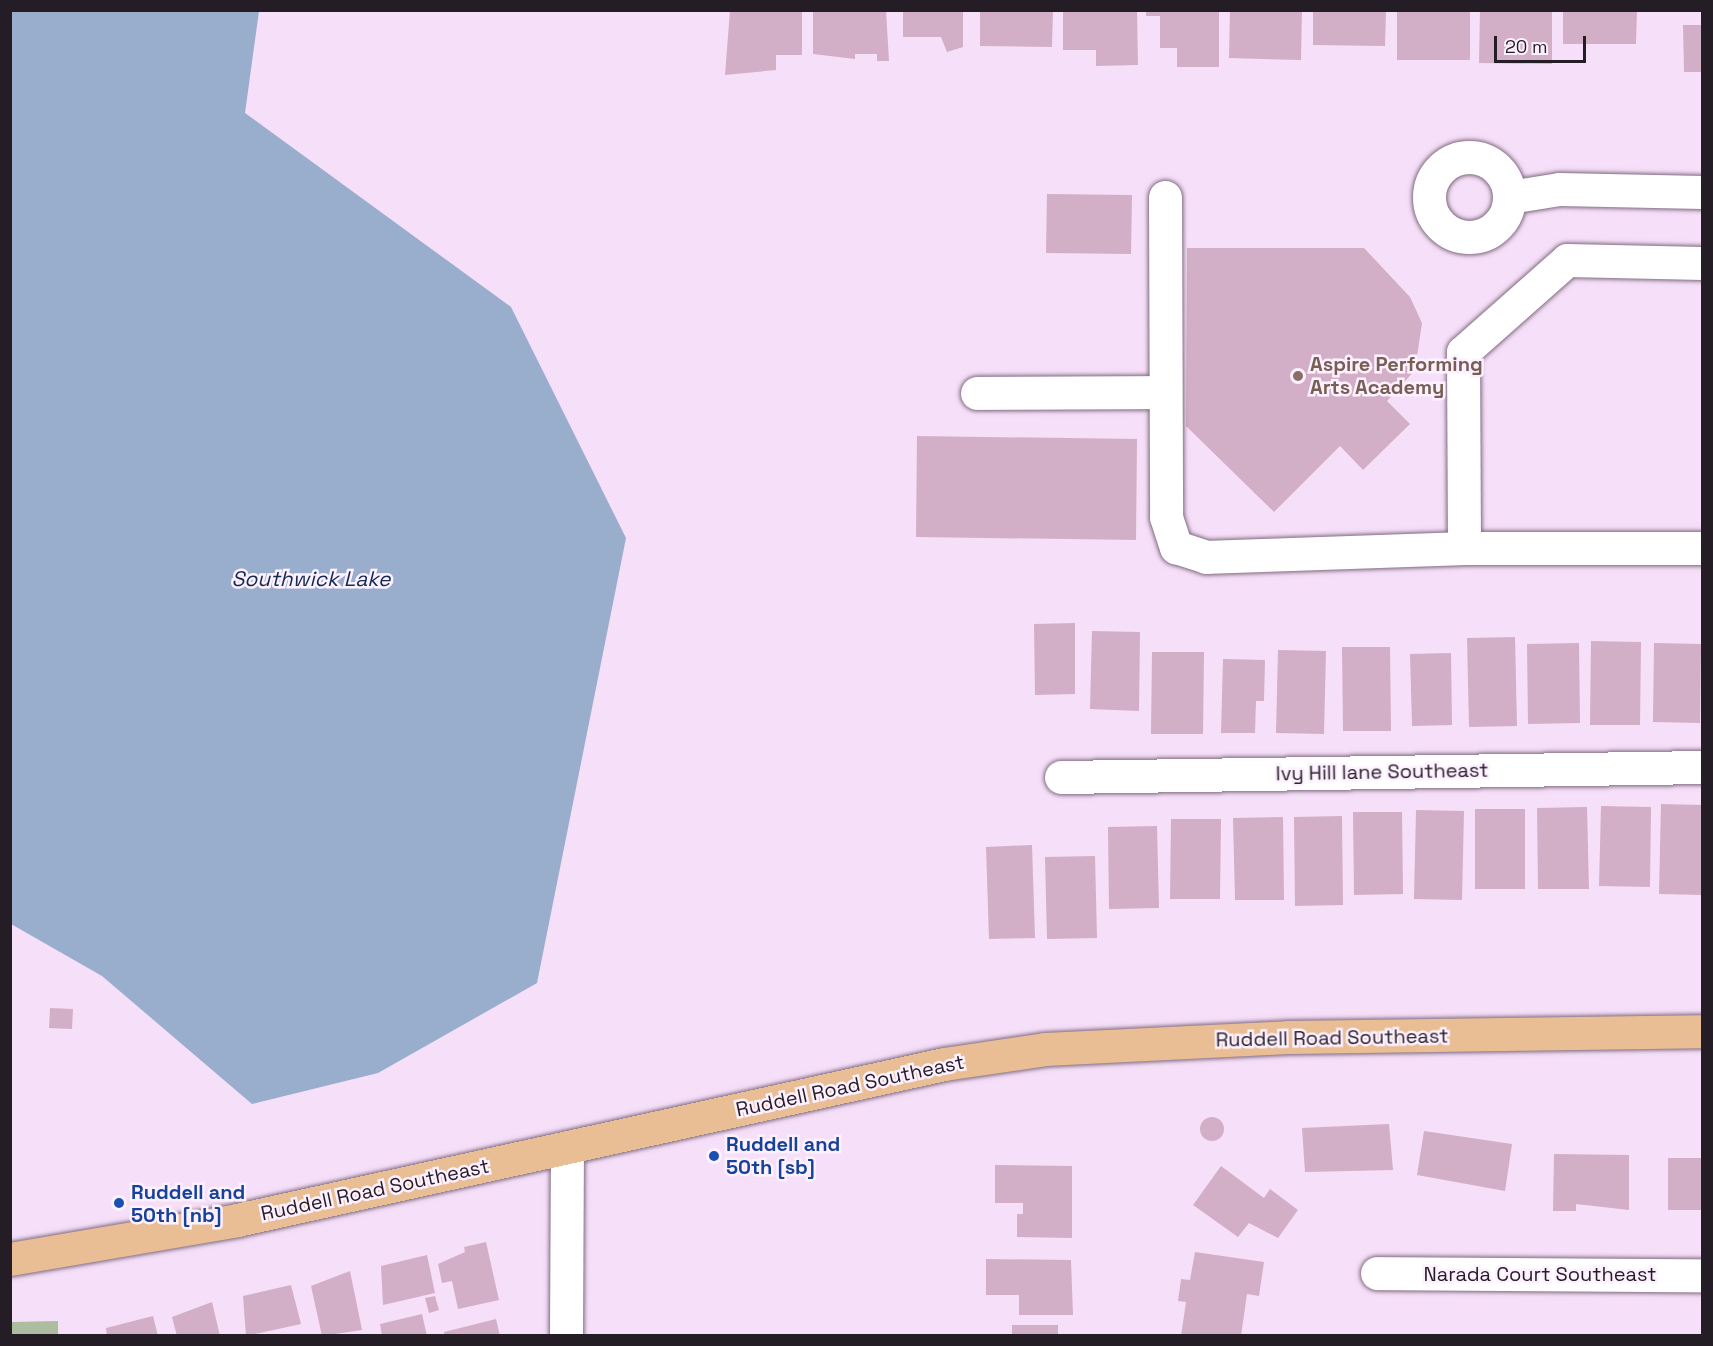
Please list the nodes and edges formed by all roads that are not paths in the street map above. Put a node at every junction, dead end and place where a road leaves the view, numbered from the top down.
1 (1702, 192) edge
2 (1165, 197) dead end
3 (1509, 197) dead end
4 (1702, 263) edge
5 (1165, 392) junction
6 (977, 393) dead end
7 (1464, 548) junction
8 (1702, 548) edge
9 (1702, 767) edge
10 (1061, 777) dead end
11 (1702, 1031) edge
12 (567, 1148) junction
13 (10, 1259) edge
14 (1377, 1273) dead end
15 (1702, 1275) edge
16 (566, 1335) edge

1 - 3 street
2 - 5 street
4 - 7 street
5 - 6 street
5 - 7 street
7 - 8 street
9 - 10 street, Ivy Hill lane Southeast
11 - 12 main road, Ruddell Road Southeast
12 - 13 main road, Ruddell Road Southeast
12 - 16 street
14 - 15 street, Narada Court Southeast

